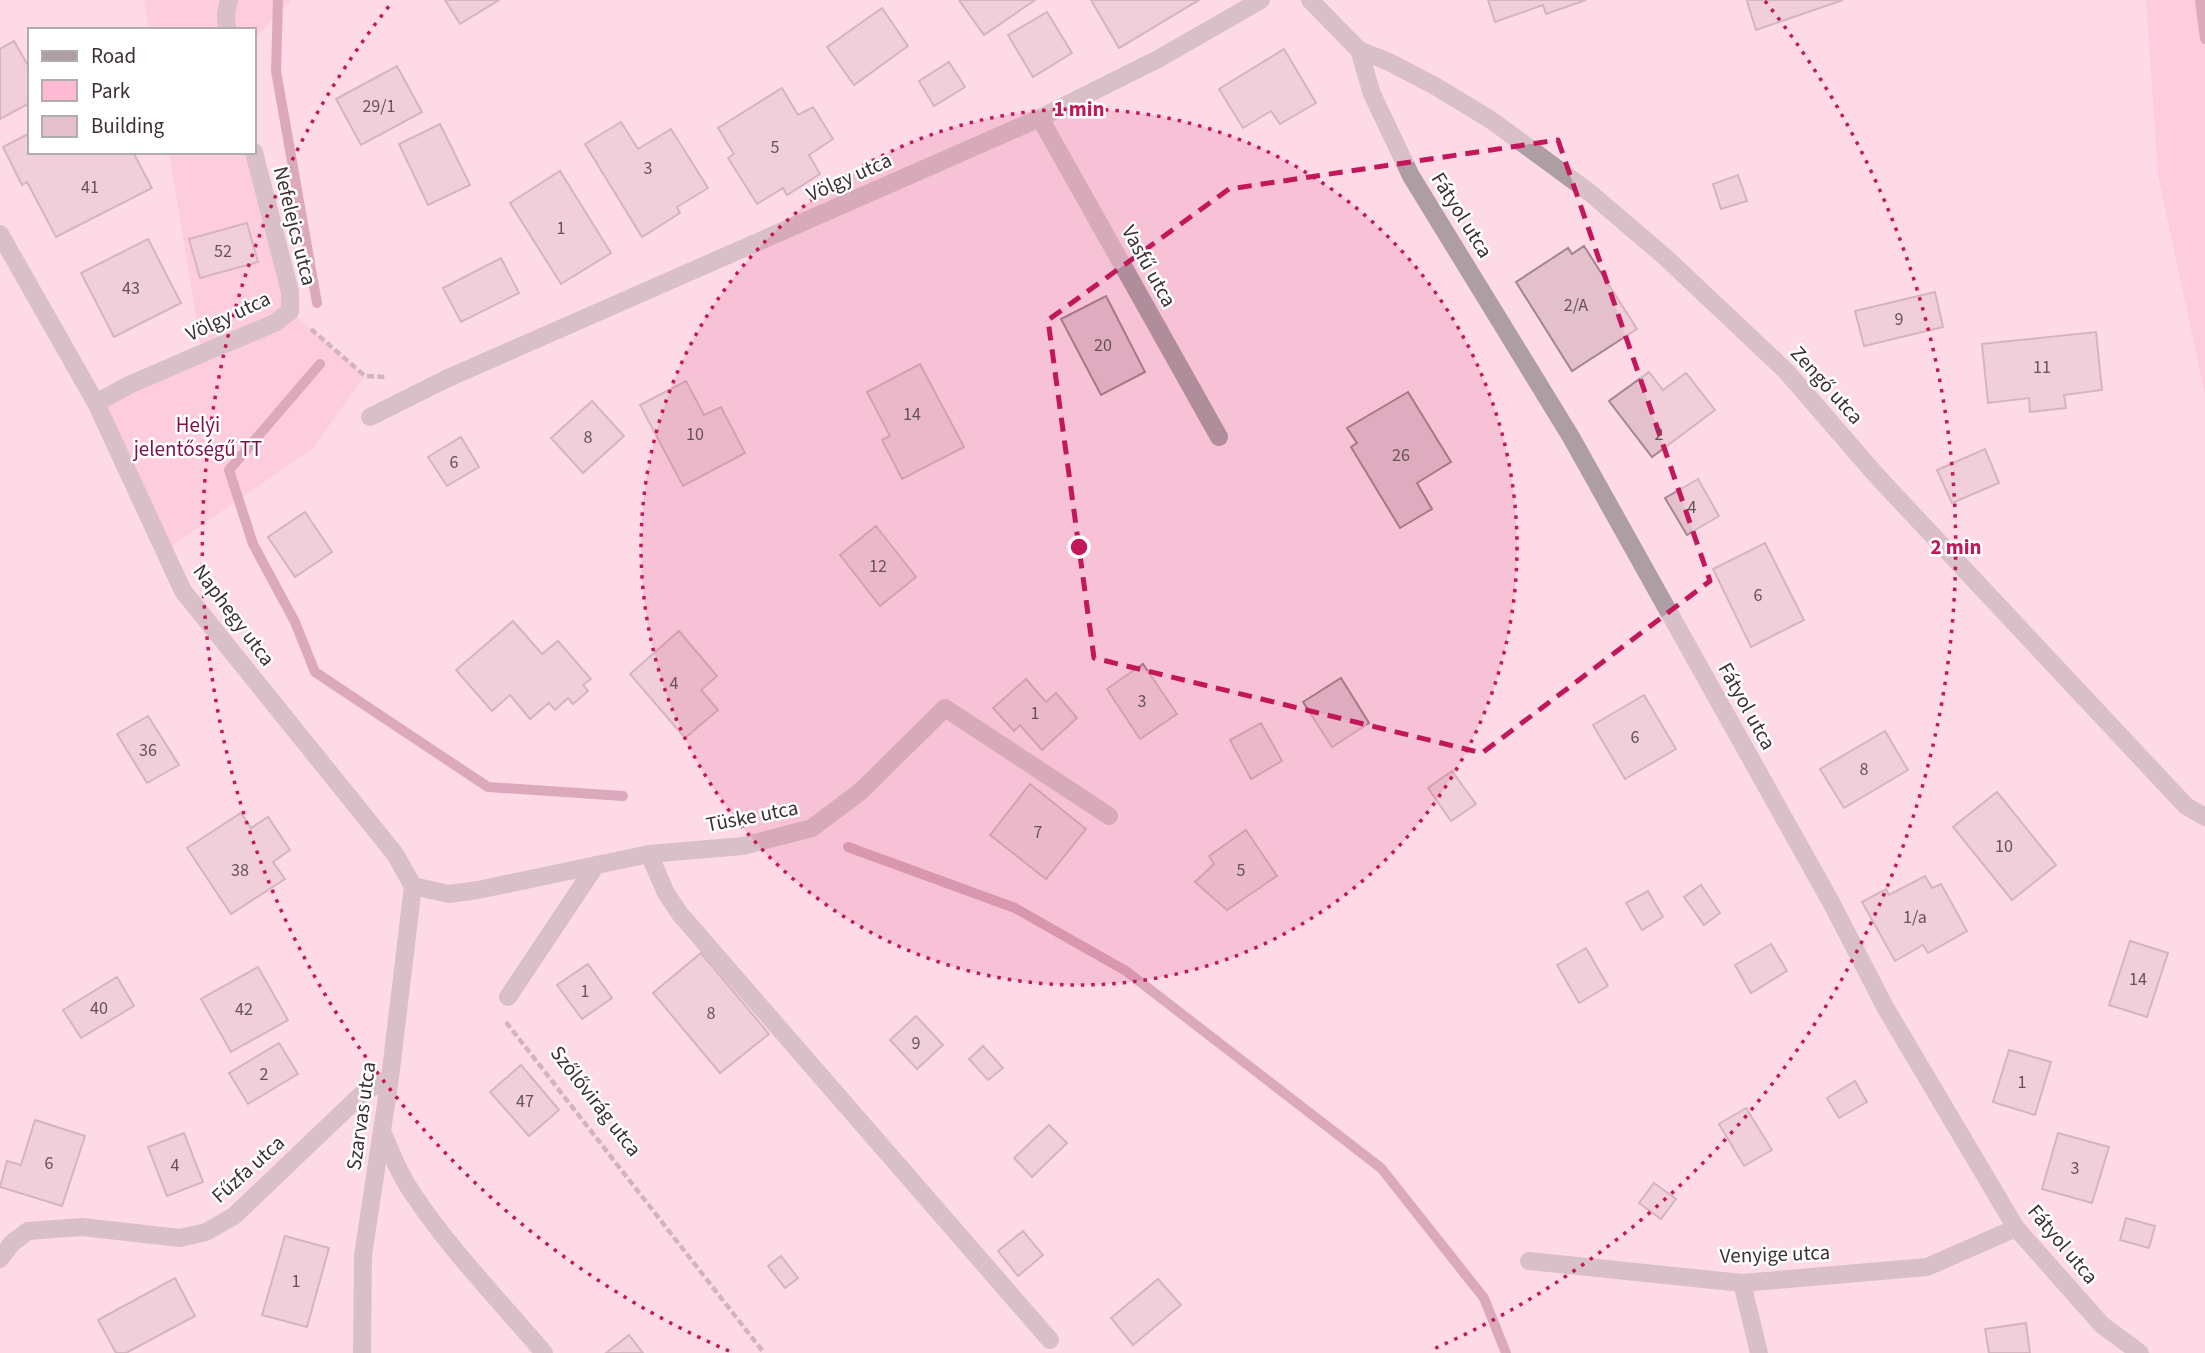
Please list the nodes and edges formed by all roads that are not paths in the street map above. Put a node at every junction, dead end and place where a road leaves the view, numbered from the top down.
1 (229, 0) edge
2 (1261, 0) edge
3 (1310, 0) edge
4 (227, 28) edge
5 (1359, 50) junction
6 (1040, 118) junction
7 (255, 154) edge
8 (0, 234) edge
9 (290, 312) joint
10 (96, 403) junction
11 (370, 417) dead end
12 (1219, 437) dead end
13 (1109, 816) dead end
14 (2205, 817) edge
15 (649, 854) junction
16 (596, 864) junction
17 (413, 886) junction
18 (508, 997) road end
19 (390, 1078) junction
20 (382, 1132) junction
21 (2016, 1228) junction
22 (0, 1259) edge
23 (1529, 1261) dead end
24 (1742, 1283) junction
25 (1050, 1340) dead end
26 (362, 1353) edge
27 (544, 1353) edge
28 (1759, 1353) edge
29 (2140, 1353) edge

1 - 4 street
2 - 6 street, Völgy utca
3 - 5 street
5 - 14 street, Zengő utca
5 - 21 street, Fátyol utca
6 - 11 street, Völgy utca
6 - 12 street, Vasfű utca
7 - 9 street, Nefelejcs utca
8 - 10 street, Naphegy utca
9 - 10 street, Völgy utca
10 - 17 street, Naphegy utca
13 - 15 street, Tüske utca
15 - 16 street, Tüske utca
15 - 25 street
16 - 17 street, Tüske utca
16 - 18 street
17 - 19 street, Szarvas utca
19 - 20 street, Szarvas utca
19 - 22 street, Fűzfa utca
20 - 26 street, Szarvas utca
20 - 27 street
21 - 24 street, Venyige utca
21 - 29 street, Fátyol utca
23 - 24 street, Venyige utca
24 - 28 street

